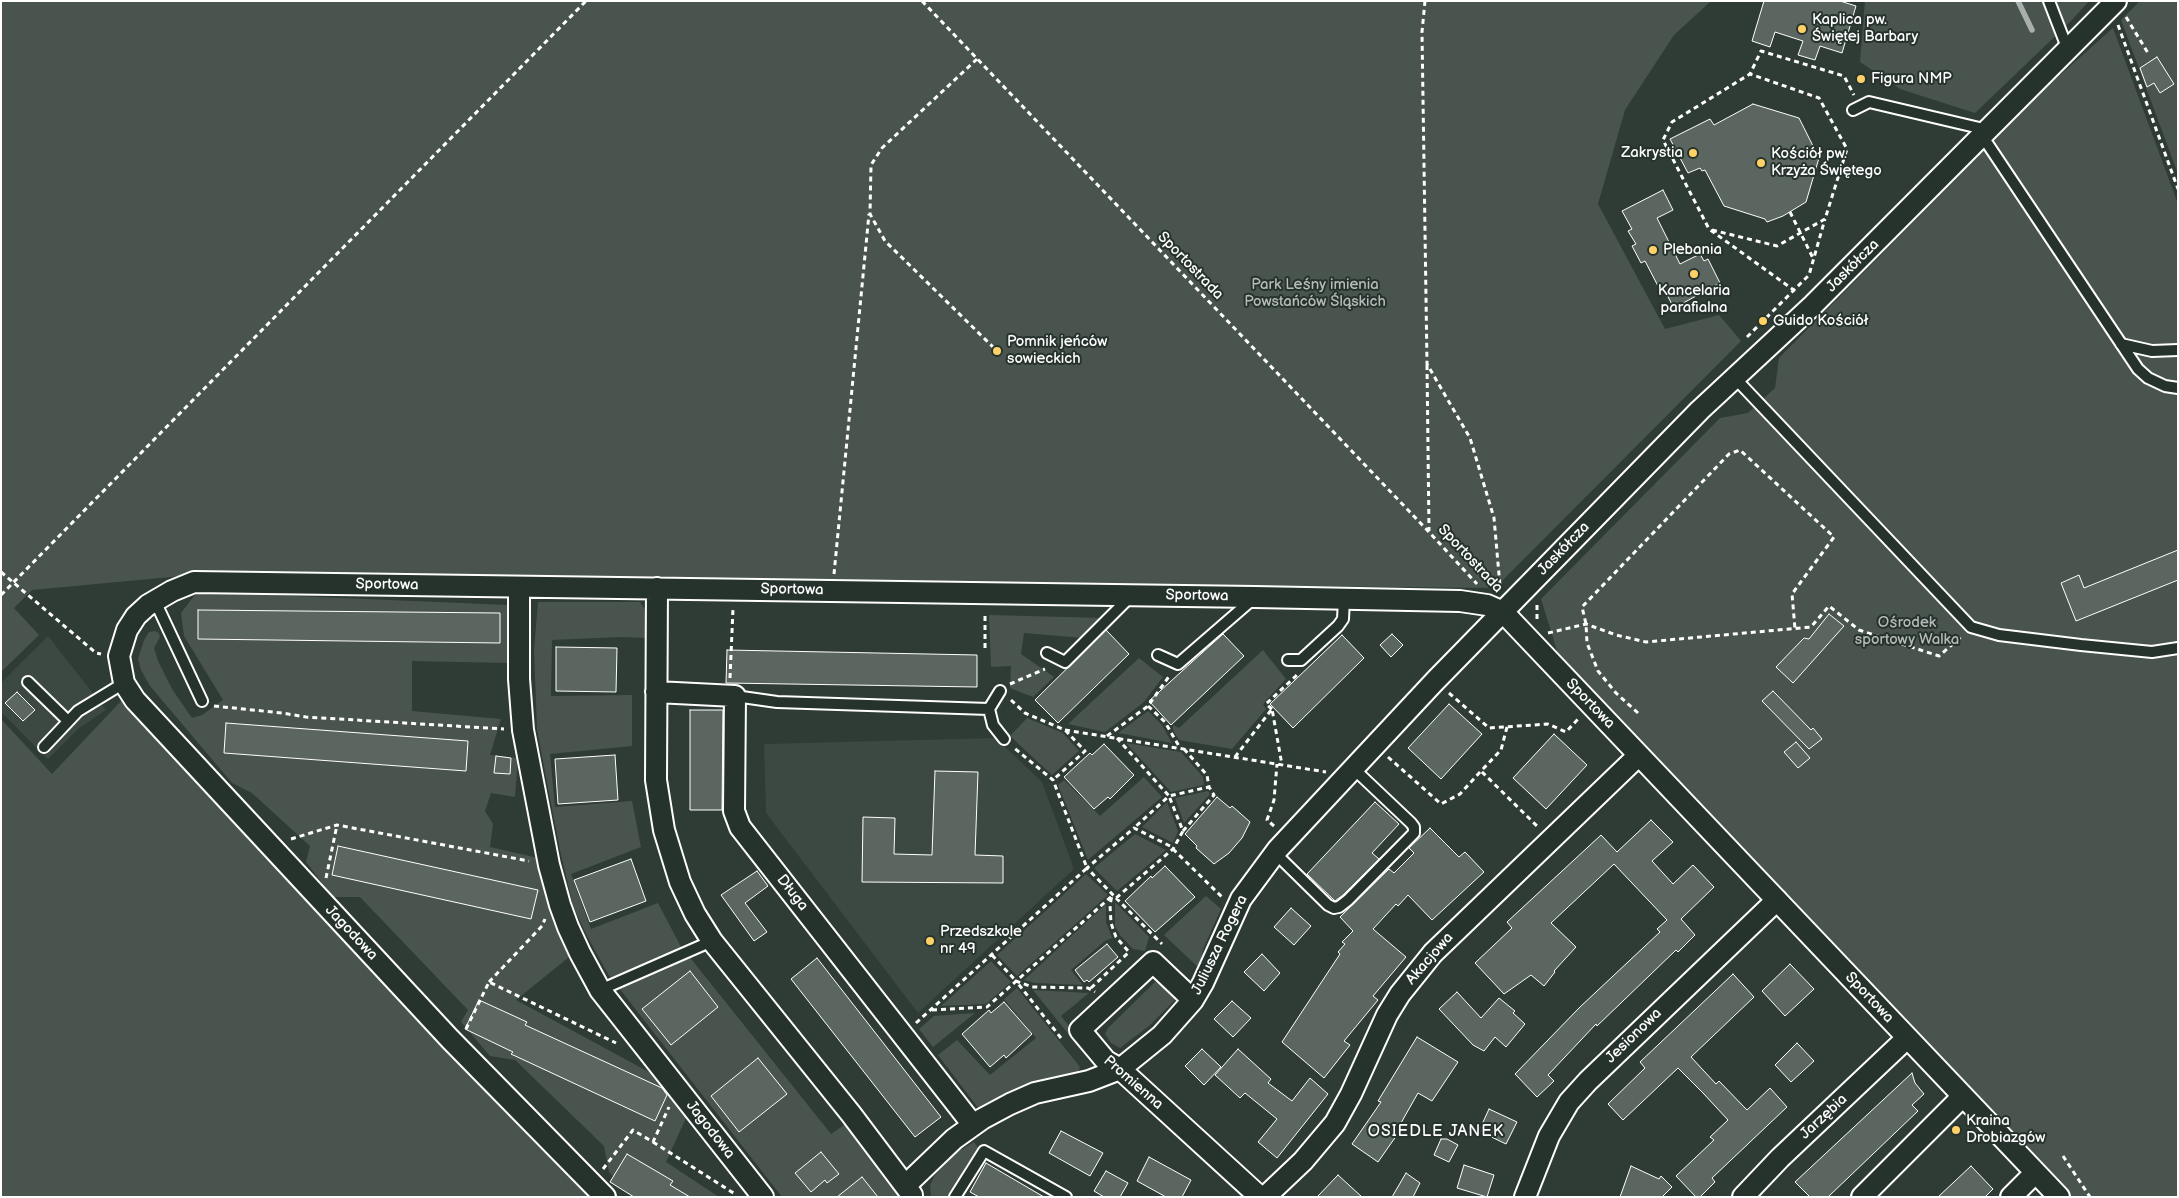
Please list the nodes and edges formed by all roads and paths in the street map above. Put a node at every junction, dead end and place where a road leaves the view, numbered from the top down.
1 (586, 1) edge
2 (922, 1) edge
3 (1425, 1) edge
4 (2049, 1) edge
5 (2111, 12) edge
6 (2068, 50) junction
7 (2148, 53) dead end
8 (977, 59) junction
9 (1750, 74) junction
10 (1857, 108) joint
11 (1986, 133) junction
12 (2178, 189) edge
13 (1790, 212) dead end
14 (870, 214) junction
15 (1708, 229) junction
16 (1814, 259) dead end
17 (1813, 305) junction
18 (2121, 344) junction
19 (993, 347) dead end
20 (2178, 350) edge
21 (1427, 364) junction
22 (1734, 378) junction
23 (2178, 388) edge
24 (1429, 532) junction
25 (1, 572) edge
26 (833, 581) dead end
27 (13, 583) junction
28 (1479, 586) dead end
29 (519, 587) junction
30 (657, 588) junction
31 (1, 595) edge
32 (1131, 596) junction
33 (1255, 597) junction
34 (1344, 599) junction
35 (155, 601) junction
36 (733, 606) dead end
37 (985, 612) dead end
38 (1503, 612) junction
39 (1586, 624) junction
40 (1971, 627) junction
41 (1795, 628) junction
42 (1544, 633) dead end
43 (985, 648) dead end
44 (2178, 648) edge
45 (1047, 653) dead end
46 (1158, 655) dead end
47 (119, 656) junction
48 (1288, 660) dead end
49 (1301, 660) junction
50 (1065, 662) junction
51 (1178, 664) junction
52 (1435, 681) junction
53 (28, 682) dead end
54 (124, 683) junction
55 (1000, 691) junction
56 (656, 692) junction
57 (732, 696) junction
58 (202, 702) joint
59 (1148, 706) junction
60 (1592, 706) junction
61 (989, 709) junction
62 (1272, 709) junction
63 (1638, 713) dead end
64 (68, 721) junction
65 (1507, 727) junction
66 (523, 730) junction
67 (1065, 730) junction
68 (1106, 736) junction
69 (1004, 738) joint
70 (1116, 738) junction
71 (1376, 745) junction
72 (44, 747) dead end
73 (1182, 749) junction
74 (1639, 755) junction
75 (1235, 757) junction
76 (1277, 764) junction
77 (1282, 765) junction
78 (1482, 771) junction
79 (1351, 772) junction
80 (1052, 780) junction
81 (1209, 787) junction
82 (1169, 796) junction
83 (337, 825) junction
84 (1134, 828) junction
85 (1182, 831) junction
86 (1289, 838) junction
87 (1550, 840) junction
88 (272, 847) junction
89 (1173, 849) junction
90 (1275, 853) junction
91 (549, 865) junction
92 (1087, 868) junction
93 (556, 890) junction
94 (316, 895) junction
95 (1112, 895) junction
96 (1116, 898) junction
97 (1777, 900) junction
98 (1235, 909) junction
99 (712, 941) junction
100 (1168, 949) dead end
101 (992, 955) junction
102 (1016, 981) junction
103 (489, 982) junction
104 (1090, 989) junction
105 (600, 990) junction
106 (1193, 1000) junction
107 (1107, 1005) junction
108 (931, 1010) junction
109 (902, 1035) junction
110 (1908, 1038) junction
111 (1064, 1042) dead end
112 (621, 1045) dead end
113 (458, 1046) junction
114 (1120, 1069) junction
115 (678, 1088) junction
116 (1963, 1096) junction
117 (973, 1125) junction
118 (653, 1142) junction
119 (2063, 1156) dead end
120 (2036, 1172) junction
121 (599, 1190) edge
122 (910, 1191) edge
123 (740, 1197) edge
124 (763, 1197) edge
125 (955, 1197) edge
126 (1066, 1197) edge
127 (1260, 1197) edge
128 (1265, 1197) edge
129 (1525, 1197) edge
130 (1743, 1197) edge
131 (1862, 1197) edge
132 (2010, 1197) edge
133 (2059, 1197) edge
134 (2090, 1197) edge

1 - 27 path
2 - 8 path, Sportostrada
3 - 21 path
4 - 6 lane
5 - 6 street, Jaskółcza
5 - 7 path
5 - 12 path
6 - 11 street, Jaskółcza
8 - 14 path
8 - 24 path, Sportostrada
9 - 10 path
9 - 15 path
9 - 15 path
10 - 11 lane
11 - 17 street, Jaskółcza
11 - 18 lane
13 - 16 path
14 - 19 path
14 - 26 path
15 - 17 path
17 - 22 street, Jaskółcza
18 - 20 lane
18 - 23 lane
21 - 24 path
21 - 38 path
22 - 38 street, Jaskółcza
22 - 40 lane
24 - 28 path, Sportostrada
25 - 27 path
27 - 31 path
27 - 47 path
29 - 30 street, Sportowa
29 - 35 street, Sportowa
29 - 66 street, Jagodowa
30 - 32 street, Sportowa
30 - 56 street
32 - 33 street, Sportowa
32 - 50 lane
33 - 34 street, Sportowa
33 - 51 lane
34 - 38 street, Sportowa
34 - 49 lane
35 - 47 street, Sportowa
35 - 58 lane
36 - 57 path
37 - 43 path
38 - 52 street, Juliusza Rogera
38 - 60 street, Sportowa
39 - 41 path
39 - 41 path
39 - 42 path
39 - 63 path
40 - 41 path
40 - 44 lane
45 - 50 lane
46 - 51 lane
47 - 54 street, Jagodowa
48 - 49 lane
49 - 62 path
50 - 55 path
51 - 59 path
52 - 65 path
52 - 71 street, Juliusza Rogera
53 - 64 lane
54 - 64 lane
54 - 88 street, Jagodowa
55 - 61 lane
55 - 67 path
56 - 57 street
56 - 99 street
57 - 61 lane
57 - 109 street, Długa
58 - 66 path
59 - 68 path
59 - 73 path
60 - 65 path
60 - 74 street, Sportowa
61 - 69 lane
62 - 75 path
62 - 77 path
64 - 72 lane
65 - 78 path
66 - 91 street, Jagodowa
67 - 68 path
67 - 80 path
68 - 70 path
69 - 80 path
70 - 73 path
70 - 82 path
71 - 78 path
71 - 79 street, Juliusza Rogera
73 - 75 path
73 - 81 path
74 - 87 street, Akacjowa
74 - 97 street, Sportowa
75 - 76 path
76 - 77 path
76 - 86 path
77 - 79 path
78 - 87 path
79 - 86 street, Juliusza Rogera
79 - 90 lane
80 - 92 path
81 - 82 path
81 - 85 path
82 - 84 path
82 - 85 path
83 - 88 path
83 - 91 path
83 - 94 path
84 - 89 path
84 - 92 path
85 - 89 path
86 - 90 street, Juliusza Rogera
87 - 128 street, Akacjowa
88 - 94 street, Jagodowa
89 - 96 path
89 - 98 path
90 - 98 street, Juliusza Rogera
91 - 93 street, Jagodowa
92 - 95 path
92 - 101 path
93 - 103 path
93 - 105 street, Jagodowa
94 - 113 street, Jagodowa
95 - 96 path
95 - 102 path
95 - 104 path
96 - 100 path
97 - 110 street, Sportowa
97 - 129 street, Jesionowa
98 - 106 street, Juliusza Rogera
99 - 105 lane
99 - 122 street
101 - 102 path
101 - 108 path
102 - 104 path
102 - 108 path
102 - 111 path
103 - 112 path
103 - 113 path
104 - 107 path
105 - 115 street, Jagodowa
106 - 107 street, Promienna
106 - 114 street, Juliusza Rogera
107 - 114 street, Promienna
108 - 109 path
109 - 117 street, Długa
110 - 116 street, Sportowa
110 - 130 street, Jarzębia
113 - 121 street, Jagodowa
114 - 117 street, Juliusza Rogera
114 - 127 street, Promienna
115 - 118 path
115 - 124 street, Jagodowa
116 - 120 street, Sportowa
116 - 131 street
117 - 122 street, Juliusza Rogera
118 - 121 path
118 - 123 path
119 - 134 path
120 - 132 street
120 - 133 street, Sportowa
125 - 126 lane

